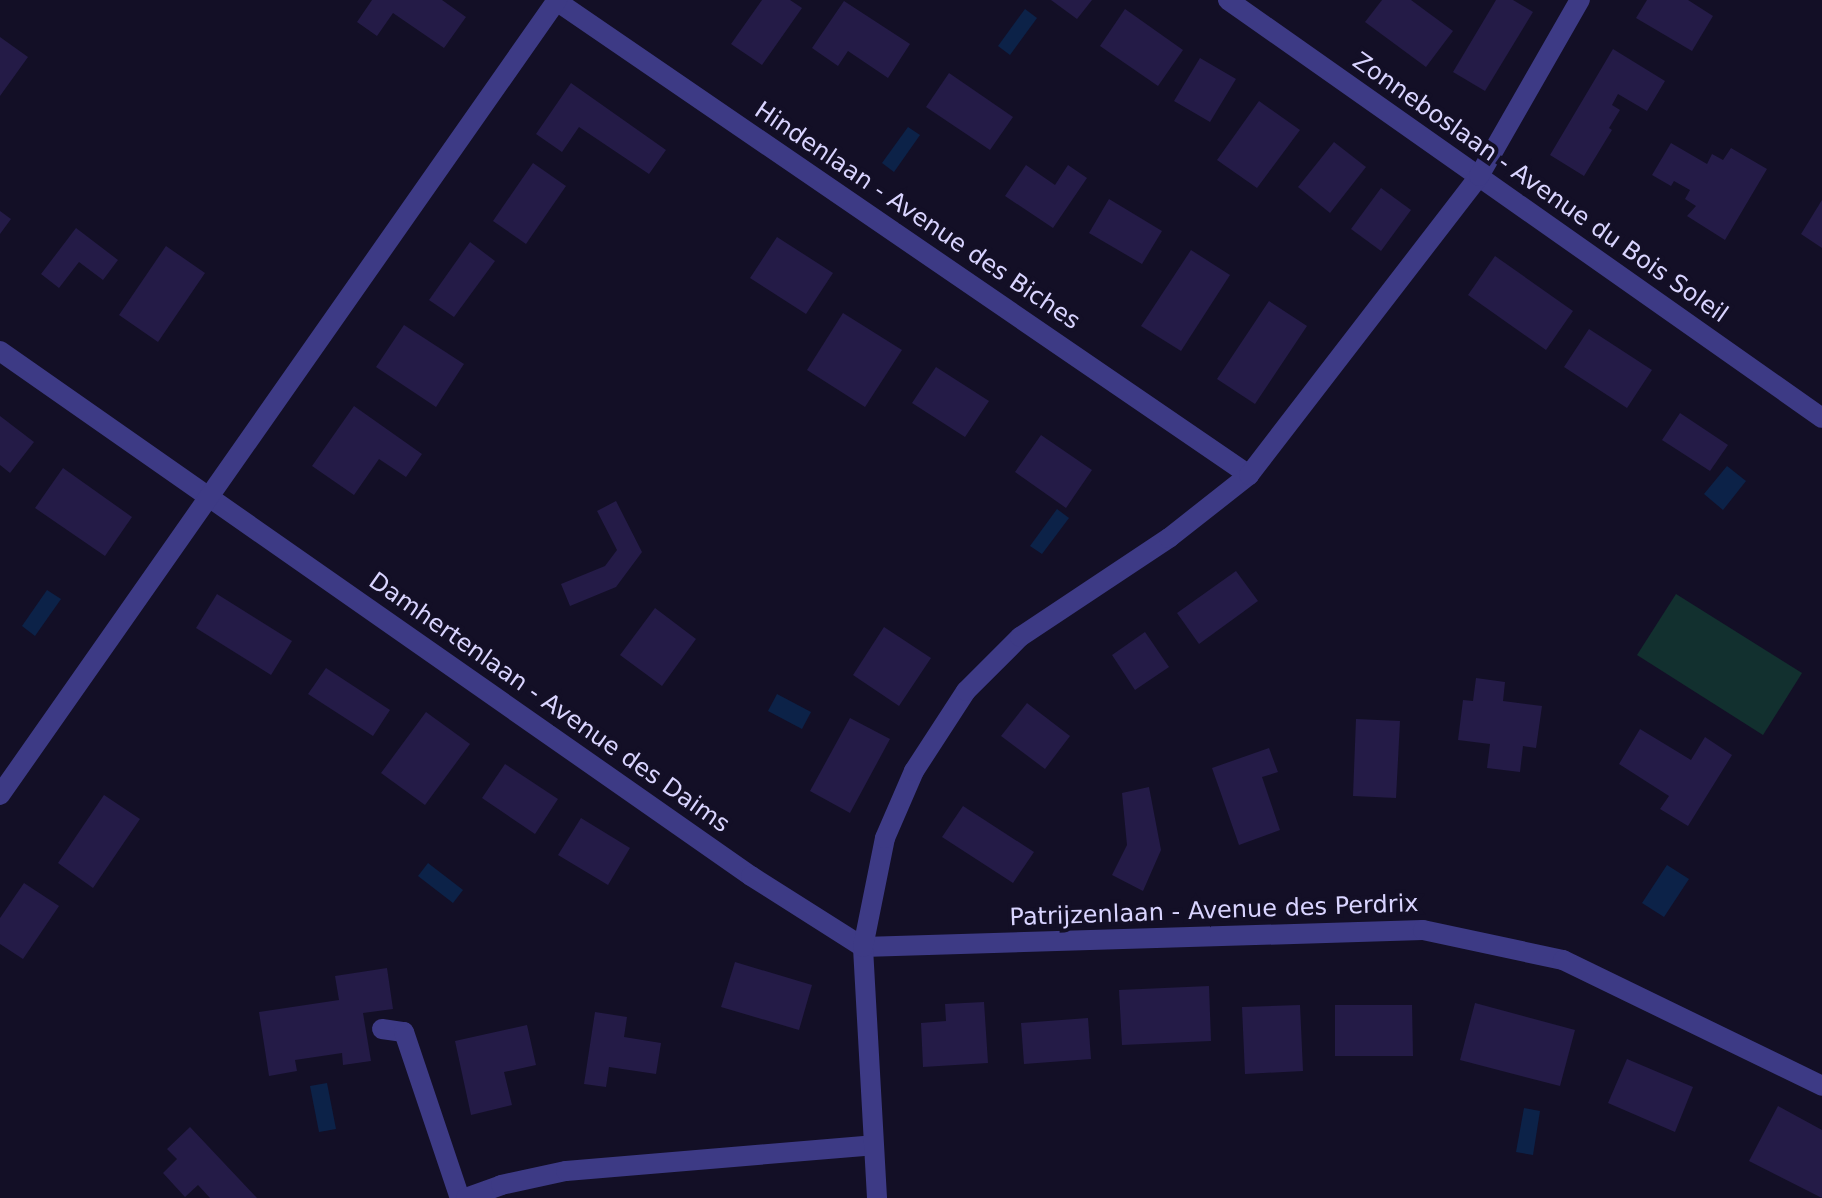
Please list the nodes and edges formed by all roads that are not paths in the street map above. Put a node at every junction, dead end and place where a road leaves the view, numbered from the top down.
1 (556, 0) edge
2 (1228, 0) edge
3 (1580, 0) edge
4 (1479, 176) junction
5 (0, 351) edge
6 (1822, 418) edge
7 (1249, 475) junction
8 (209, 496) junction
9 (0, 795) edge
10 (863, 947) junction
11 (382, 1029) dead end
12 (1822, 1086) edge
13 (873, 1145) junction
14 (460, 1198) edge
15 (466, 1198) edge
16 (877, 1198) edge

1 - 7 street, Hindenlaan - Avenue des Biches
1 - 8 street
2 - 4 street, Zonneboslaan - Avenue du Bois Soleil
3 - 4 street
4 - 6 street, Zonneboslaan - Avenue du Bois Soleil
4 - 7 street
5 - 8 street, Damhertenlaan - Avenue des Daims
7 - 10 street
8 - 9 street
8 - 10 street, Damhertenlaan - Avenue des Daims
10 - 12 street, Patrijzenlaan - Avenue des Perdrix
10 - 13 street
11 - 14 street
13 - 15 street
13 - 16 street

